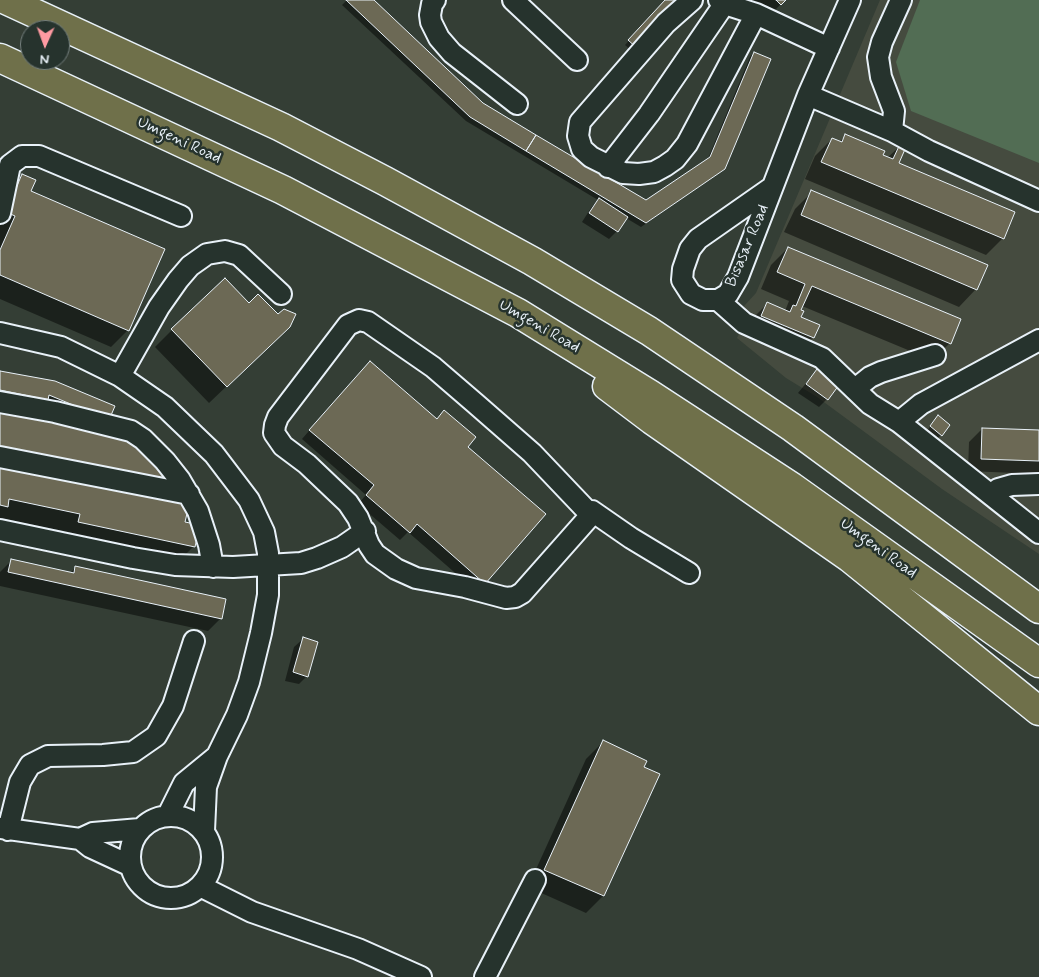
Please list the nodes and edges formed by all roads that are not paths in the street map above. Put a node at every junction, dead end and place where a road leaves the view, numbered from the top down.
1 (6, 0) edge
2 (434, 0) edge
3 (513, 0) edge
4 (692, 0) edge
5 (850, 0) edge
6 (900, 0) edge
7 (722, 2) edge
8 (756, 14) junction
9 (829, 48) junction
10 (0, 58) edge
11 (577, 60) dead end
12 (808, 95) junction
13 (517, 104) dead end
14 (892, 131) junction
15 (608, 166) junction
16 (771, 188) junction
17 (1039, 202) edge
18 (0, 214) edge
19 (182, 216) dead end
20 (281, 294) dead end
21 (480, 294) junction
22 (718, 300) junction
23 (0, 333) edge
24 (1039, 340) edge
25 (935, 355) dead end
26 (120, 376) junction
27 (855, 389) junction
28 (0, 402) edge
29 (899, 422) junction
30 (0, 458) edge
31 (1039, 484) edge
32 (189, 494) junction
33 (992, 495) junction
34 (591, 515) junction
35 (0, 530) edge
36 (365, 531) junction
37 (1039, 533) edge
38 (268, 566) junction
39 (213, 567) junction
40 (689, 573) dead end
41 (1039, 610) edge
42 (194, 641) dead end
43 (1039, 663) edge
44 (1039, 711) edge
45 (217, 756) junction
46 (168, 815) junction
47 (4, 829) edge
48 (140, 829) junction
49 (204, 831) junction
50 (80, 839) junction
51 (131, 866) junction
52 (535, 880) dead end
53 (200, 886) junction
54 (421, 977) edge
55 (485, 977) edge

1 - 41 highway
2 - 13 street
3 - 11 street
4 - 15 street
5 - 9 street, Bisasar Road
6 - 14 street
7 - 8 street
7 - 15 street
8 - 9 street
8 - 15 street
9 - 12 street, Bisasar Road
10 - 21 highway, Umgeni Road
12 - 14 street
12 - 16 street, Bisasar Road
14 - 17 street
16 - 22 street, Bisasar Road
16 - 22 street, Bisasar Road
18 - 19 street
20 - 26 street
21 - 43 highway, Umgeni Road
21 - 44 highway
22 - 27 street
23 - 26 street
24 - 29 street
25 - 27 street
26 - 38 street
27 - 29 street
28 - 32 street
29 - 33 street
30 - 32 street
31 - 33 street
32 - 39 street
33 - 37 street
34 - 36 street
34 - 36 street
34 - 40 street
35 - 39 street
36 - 38 street
38 - 39 street
38 - 45 street
42 - 47 street
45 - 46 street
45 - 49 street
46 - 48 street
46 - 49 street
47 - 50 street
48 - 50 street
48 - 51 street
49 - 53 street
50 - 51 street
51 - 53 street
52 - 55 street
53 - 54 street

